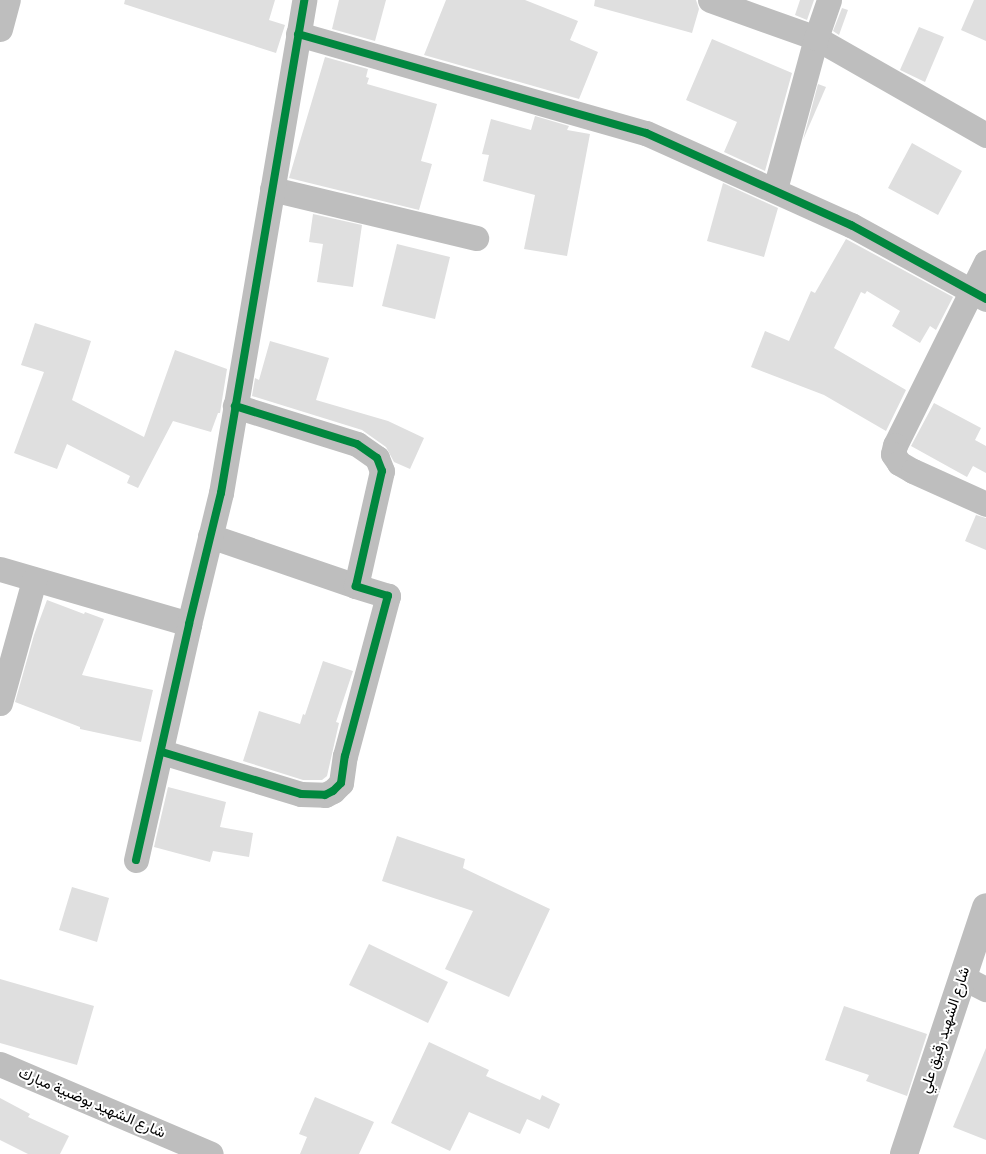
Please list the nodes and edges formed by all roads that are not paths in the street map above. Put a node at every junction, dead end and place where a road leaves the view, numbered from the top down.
1 (8, 0) edge
2 (304, 0) edge
3 (710, 0) edge
4 (829, 0) edge
5 (0, 29) edge
6 (298, 34) junction
7 (816, 38) junction
8 (986, 135) edge
9 (272, 189) junction
10 (775, 189) junction
11 (476, 238) dead end
12 (986, 262) edge
13 (979, 295) edge
14 (235, 406) junction
15 (986, 504) edge
16 (210, 536) junction
17 (0, 569) edge
18 (34, 580) junction
19 (356, 586) junction
20 (189, 624) junction
21 (0, 702) edge
22 (162, 752) junction
23 (136, 860) dead end
24 (986, 907) edge
25 (962, 977) junction
26 (986, 989) edge
27 (0, 1064) edge
28 (211, 1154) edge
29 (904, 1154) edge

1 - 5 street
2 - 6 street
3 - 7 street
4 - 7 street
6 - 9 street
6 - 10 street
7 - 8 street
7 - 10 street
9 - 11 street
9 - 14 street
10 - 13 street
12 - 13 street
13 - 15 street
14 - 16 street
14 - 19 street
16 - 19 street
16 - 20 street
17 - 18 street
18 - 20 street
18 - 21 street
19 - 22 street
20 - 22 street
22 - 23 street
24 - 25 street, شارع الشهيد رقيق علي
25 - 26 street
25 - 29 street, شارع الشهيد رقيق علي
27 - 28 street, شارع الشهيد بوضبية مبارك

